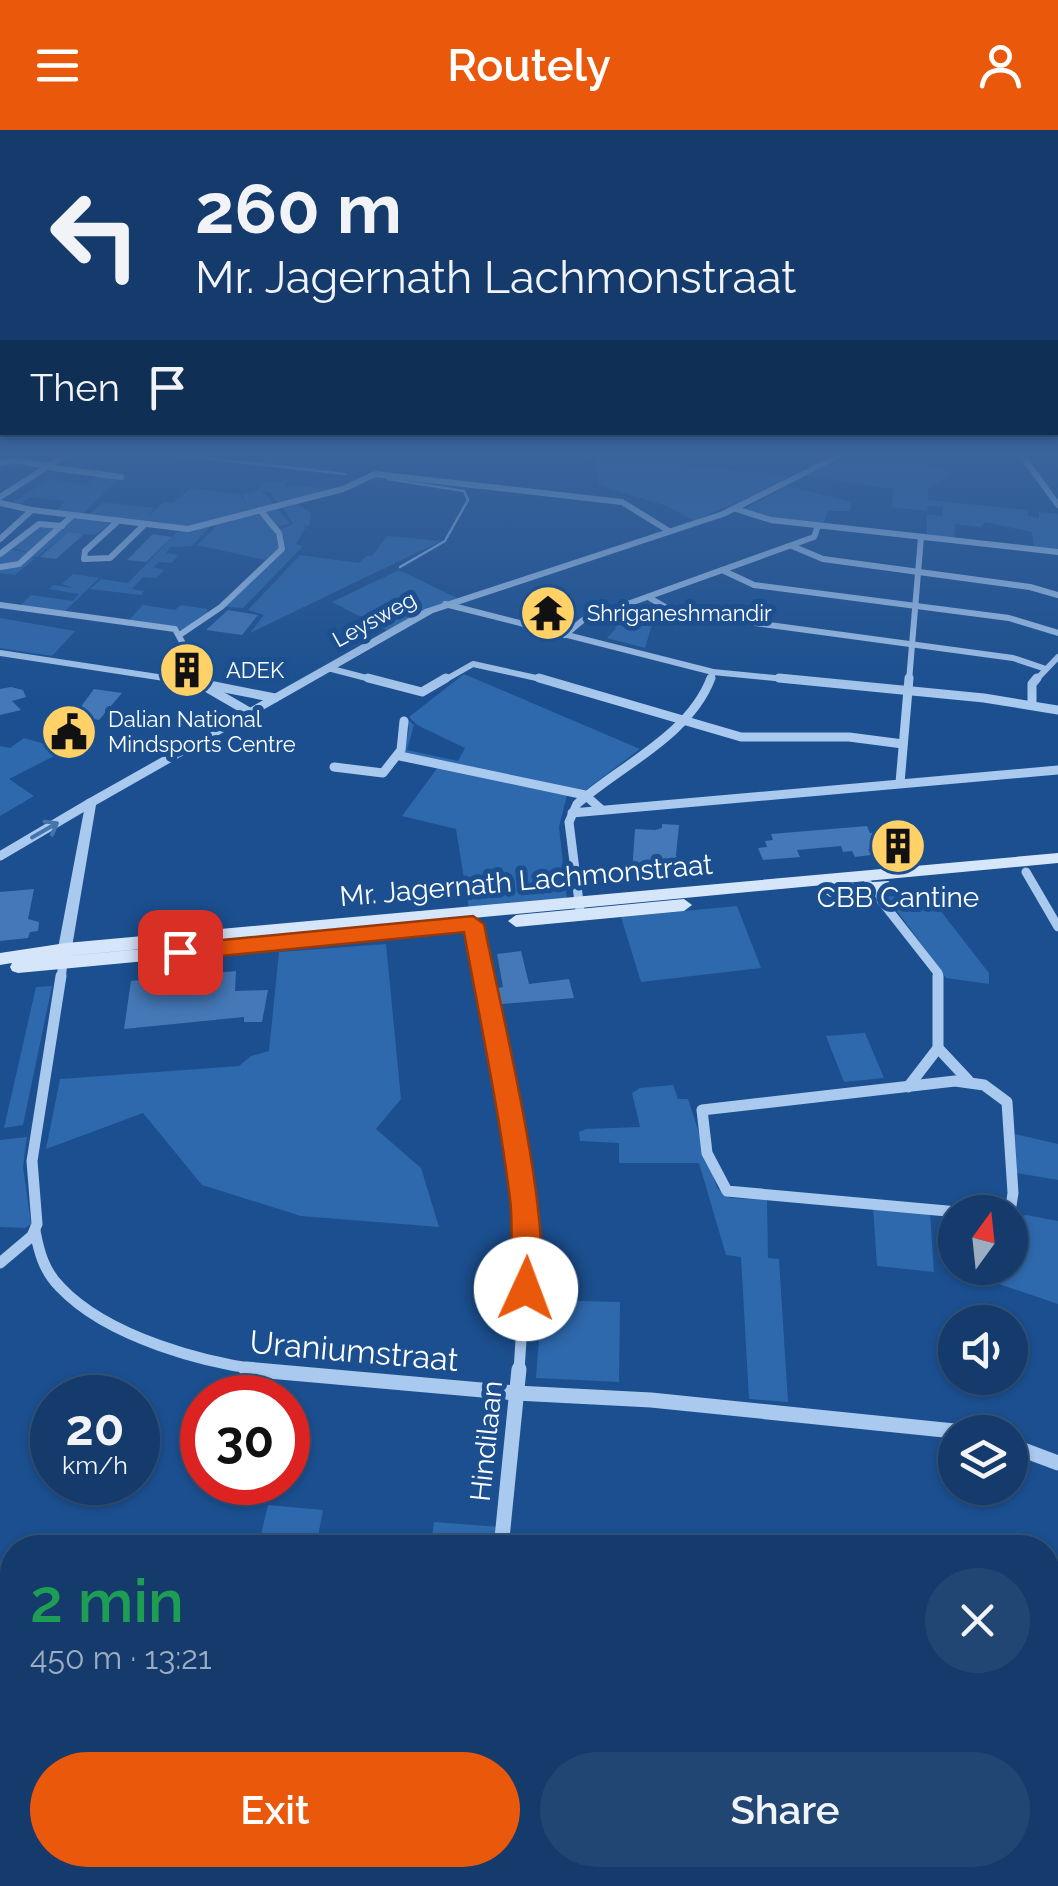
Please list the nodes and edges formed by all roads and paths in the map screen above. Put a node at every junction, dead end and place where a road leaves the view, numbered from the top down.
1 (24, 535) edge
2 (52, 535) edge
3 (103, 535) edge
4 (134, 535) edge
5 (279, 535) edge
6 (657, 535) edge
7 (817, 535) edge
8 (902, 535) edge
9 (921, 537) junction
10 (792, 546) junction
11 (3, 551) edge
12 (1058, 552) edge
13 (30, 554) junction
14 (0, 567) edge
15 (722, 570) junction
16 (919, 570) junction
17 (1058, 595) edge
18 (648, 597) junction
19 (445, 604) junction
20 (915, 605) junction
21 (1, 607) edge
22 (1058, 633) edge
23 (181, 634) junction
24 (565, 635) junction
25 (912, 644) junction
26 (0, 653) edge
27 (1058, 657) edge
28 (328, 668) junction
29 (1046, 669) junction
30 (713, 672) junction
31 (200, 684) junction
32 (908, 690) junction
33 (275, 698) junction
34 (1032, 706) junction
35 (1058, 710) edge
36 (249, 712) junction
37 (684, 719) junction
38 (404, 721) dead end
39 (903, 744) junction
40 (400, 756) junction
41 (334, 767) dead end
42 (1058, 770) edge
43 (900, 783) junction
44 (585, 795) junction
45 (90, 803) junction
46 (602, 810) junction
47 (572, 814) junction
48 (0, 856) edge
49 (1058, 858) edge
50 (1030, 868) junction
51 (1058, 870) edge
52 (867, 882) junction
53 (580, 909) junction
54 (473, 924) junction
55 (1058, 928) edge
56 (64, 956) junction
57 (0, 958) edge
58 (0, 968) edge
59 (938, 1048) junction
60 (970, 1081) junction
61 (907, 1088) junction
62 (1013, 1195) edge
63 (938, 1210) edge
64 (35, 1230) junction
65 (0, 1263) edge
66 (516, 1393) junction
67 (938, 1429) edge
68 (1028, 1451) edge
69 (1058, 1462) edge
70 (502, 1535) edge

1 - 11 street
2 - 13 street
3 - 4 street
5 - 23 street
6 - 19 street, Leysweg
7 - 10 street
8 - 9 street
9 - 12 street
9 - 16 street
10 - 15 street
10 - 16 street
11 - 13 street
13 - 14 street
15 - 18 street
15 - 20 street
16 - 17 street
16 - 20 street
18 - 24 street
18 - 25 street
19 - 24 street
19 - 28 street, Leysweg
20 - 22 street
20 - 25 street
21 - 23 street
23 - 31 street
24 - 30 street
25 - 29 street
25 - 32 street
26 - 31 street
27 - 29 street
28 - 33 street, Leysweg
28 - 37 street
29 - 34 street
30 - 32 street
30 - 37 street
31 - 33 street
31 - 36 street
32 - 34 street
32 - 39 street
33 - 36 street, Leysweg
34 - 35 street
36 - 45 street, Leysweg
37 - 39 street
37 - 44 street
38 - 40 street
39 - 43 street
40 - 41 street
40 - 44 street
42 - 43 street
43 - 46 street
44 - 46 street
44 - 47 street
48 -> 45 street
45 - 56 street
46 - 47 street
47 - 53 street
49 - 50 main road, Mr. Jagernath Lachmonstraat
50 - 51 main road, Mr. Jagernath Lachmonstraat
50 - 52 main road, Mr. Jagernath Lachmonstraat
50 - 55 street
52 - 53 main road, Mr. Jagernath Lachmonstraat
52 - 59 street
53 - 54 main road, Mr. Jagernath Lachmonstraat
53 - 56 main road, Mr. Jagernath Lachmonstraat
54 - 56 main road, Mr. Jagernath Lachmonstraat
54 - 66 street, Hindilaan
56 - 57 main road, Mr. Jagernath Lachmonstraat
56 - 58 main road, Mr. Jagernath Lachmonstraat
56 - 64 street
59 - 60 street
59 - 61 street
60 - 61 street
60 - 62 street
61 - 63 street
64 - 65 street
64 - 66 street, Uraniumstraat
66 - 67 street, Uraniumstraat
66 - 70 street, Hindilaan
68 - 69 street

